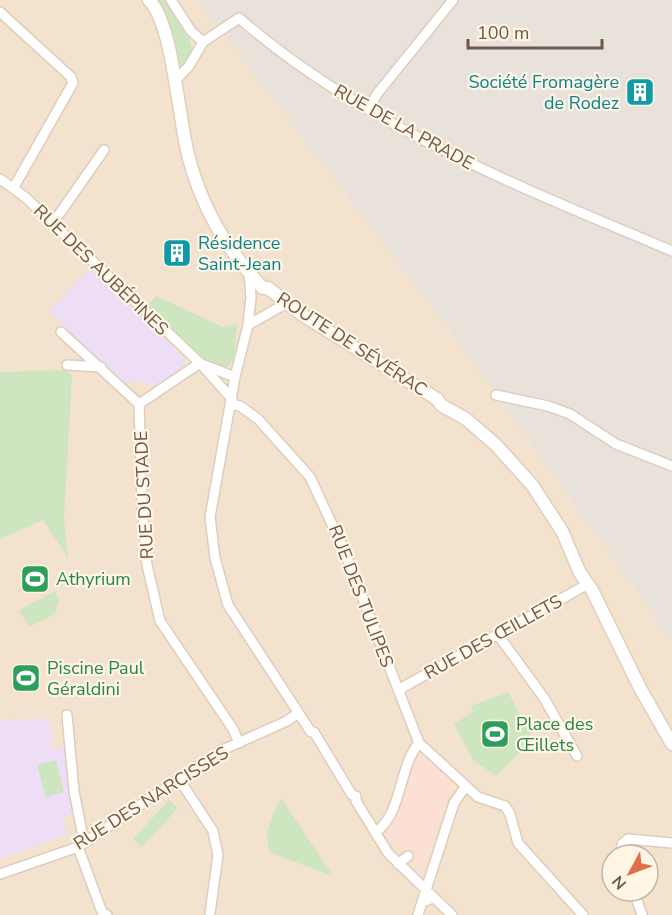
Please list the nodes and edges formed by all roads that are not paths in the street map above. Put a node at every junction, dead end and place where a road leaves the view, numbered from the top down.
1 (148, 0) edge
2 (171, 0) edge
3 (453, 0) edge
4 (0, 12) edge
5 (203, 42) junction
6 (174, 82) junction
7 (369, 109) junction
8 (104, 150) dead end
9 (0, 179) edge
10 (14, 187) junction
11 (53, 224) junction
12 (672, 251) edge
13 (249, 273) junction
14 (270, 289) junction
15 (251, 297) junction
16 (287, 303) junction
17 (248, 325) junction
18 (61, 332) dead end
19 (200, 363) junction
20 (67, 365) dead end
21 (102, 367) junction
22 (235, 377) junction
23 (496, 394) dead end
24 (231, 402) junction
25 (139, 404) junction
26 (672, 466) edge
27 (586, 581) junction
28 (498, 635) junction
29 (398, 690) junction
30 (298, 713) junction
31 (67, 715) dead end
32 (239, 743) junction
33 (419, 743) junction
34 (672, 744) edge
35 (577, 756) dead end
36 (178, 779) junction
37 (465, 787) junction
38 (376, 832) junction
39 (623, 843) edge
40 (672, 843) edge
41 (78, 847) junction
42 (408, 856) dead end
43 (393, 857) junction
44 (0, 874) edge
45 (429, 895) junction
46 (210, 913) dead end
47 (107, 915) edge
48 (418, 915) edge
49 (452, 915) edge
50 (583, 915) edge

1 - 6 main road, ROUTE DE SÉVÉRAC
2 - 5 street
3 - 7 street
4 - 10 street
5 - 6 street
5 - 7 street, RUE DE LA PRADE
6 - 13 main road, ROUTE DE SÉVÉRAC
7 - 12 street, RUE DE LA PRADE
8 - 11 street
9 - 10 street, RUE DES AUBÉPINES
10 - 11 street, RUE DES AUBÉPINES
11 - 19 street, RUE DES AUBÉPINES
13 - 14 main road, ROUTE DE SÉVÉRAC
13 - 15 street
14 - 15 street
14 - 16 main road, ROUTE DE SÉVÉRAC
15 - 17 street
16 - 17 street
16 - 27 main road, ROUTE DE SÉVÉRAC
17 - 22 street
18 - 21 street
19 - 22 street, RUE DES AUBÉPINES
19 - 24 street, RUE DES AUBÉPINES
19 - 25 street, RUE DU STADE
20 - 21 street
21 - 25 street
22 - 24 street
23 - 26 street
24 - 29 street, RUE DES TULIPES
24 - 30 street
25 - 32 street, RUE DU STADE
27 - 28 street, RUE DES ŒILLETS
27 - 34 main road, ROUTE DE SÉVÉRAC
28 - 29 street, RUE DES ŒILLETS
28 - 35 street
29 - 33 street, RUE DES TULIPES
30 - 32 street, RUE DES NARCISSES
30 - 38 street
31 - 41 street
32 - 36 street, RUE DES NARCISSES
33 - 37 street, RUE DES TULIPES
33 - 38 street
36 - 41 street, RUE DES NARCISSES
36 - 46 street
37 - 45 street
37 - 50 street, RUE DES TULIPES
38 - 43 street
39 - 40 street
41 - 44 street, RUE DES NARCISSES
41 - 47 street
42 - 43 street
43 - 45 street
45 - 48 street
45 - 49 street

